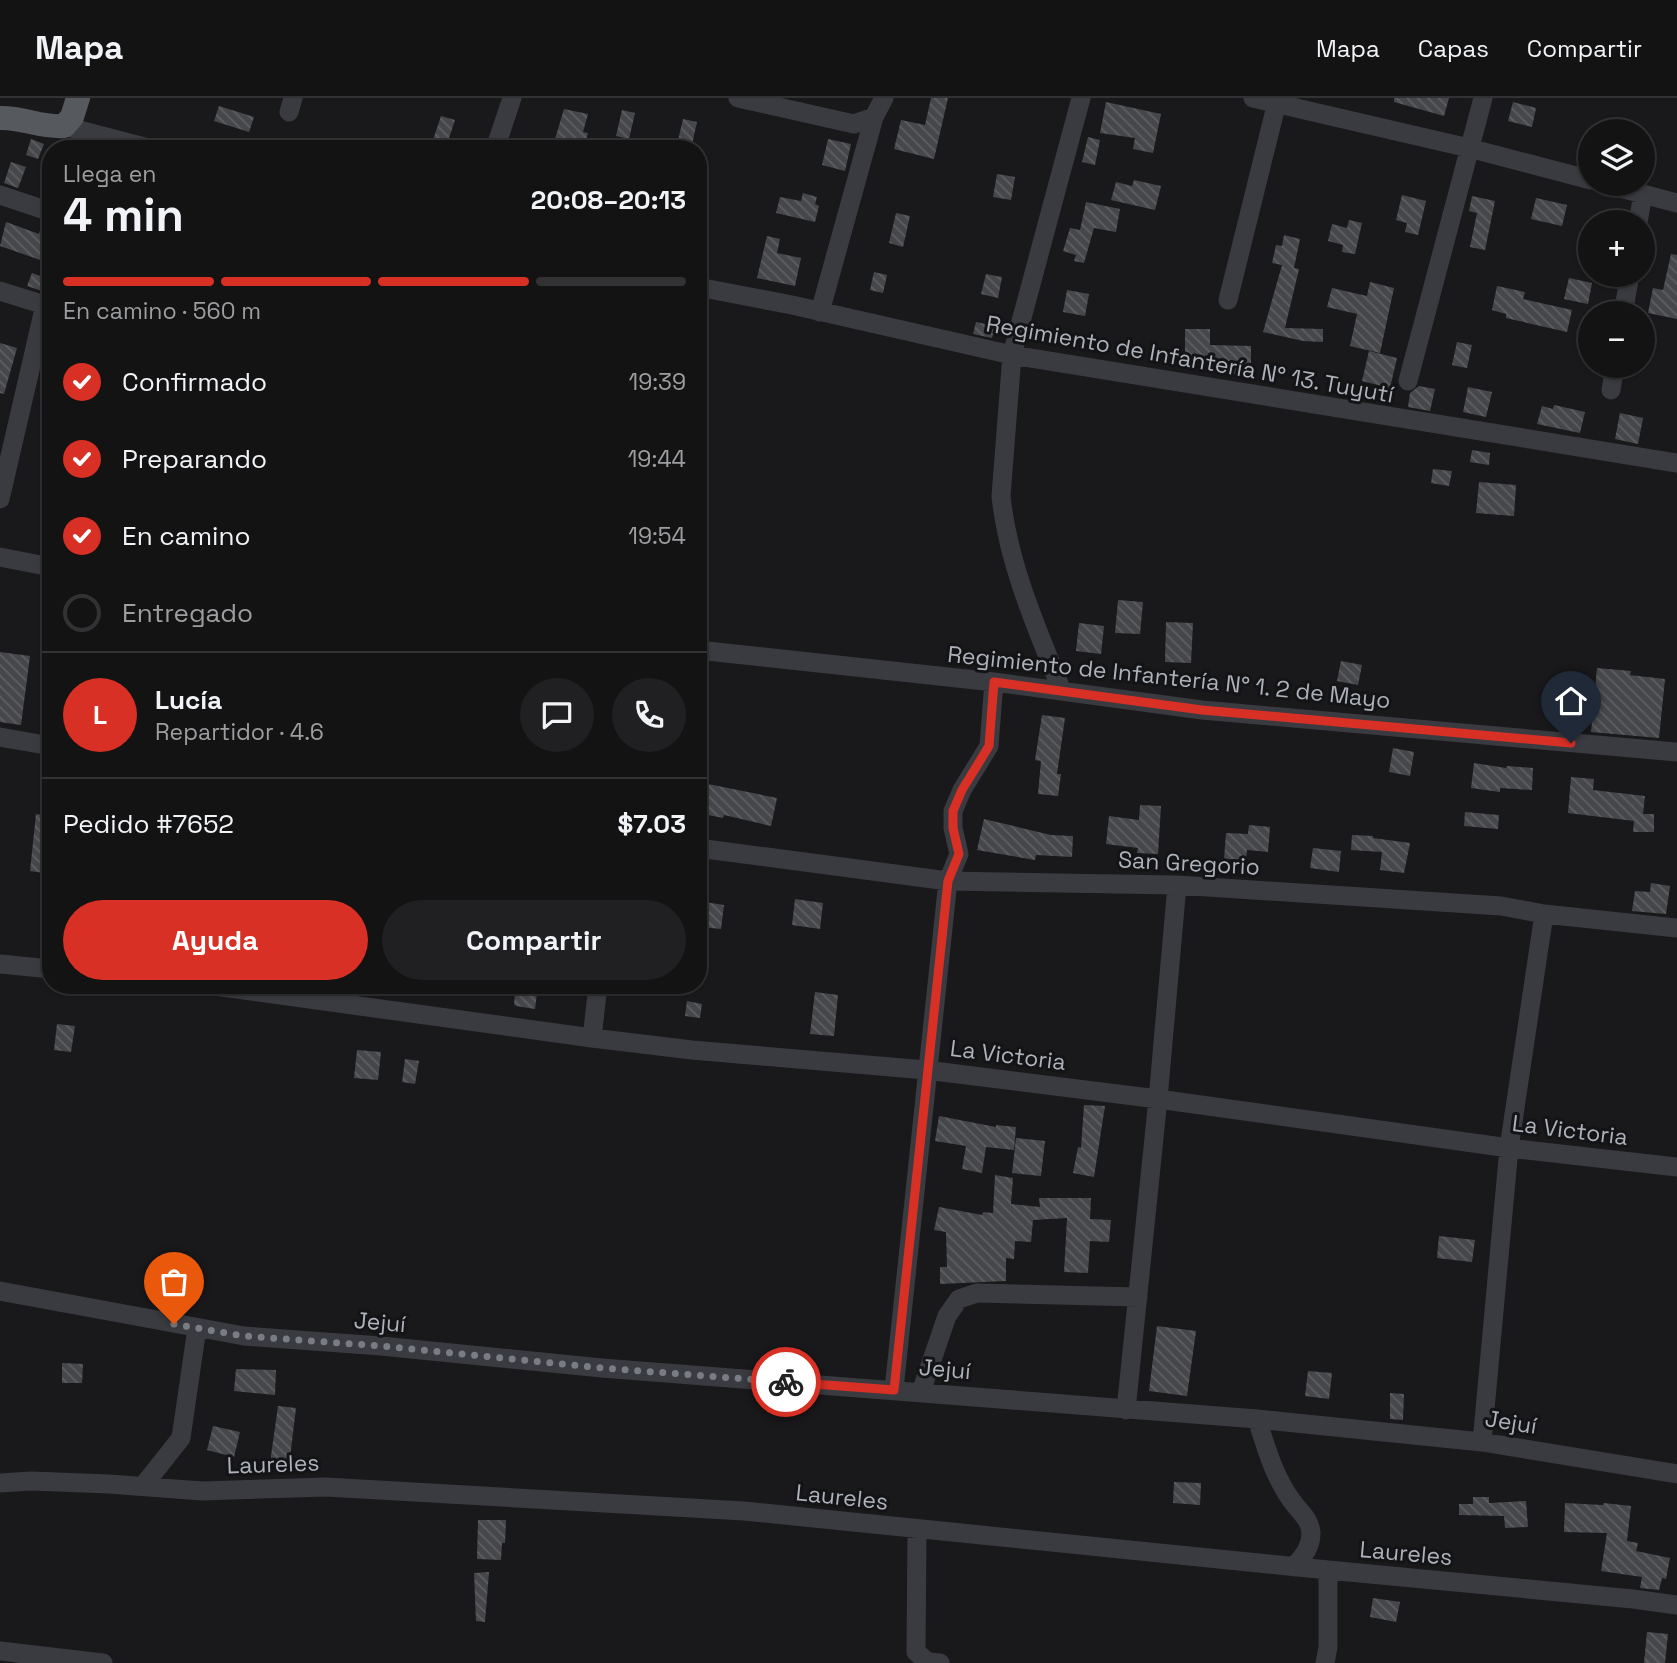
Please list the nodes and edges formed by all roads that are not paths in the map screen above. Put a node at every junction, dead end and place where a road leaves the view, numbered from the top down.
1 (78, 98) edge
2 (512, 98) edge
3 (738, 98) edge
4 (884, 98) edge
5 (1081, 98) edge
6 (1253, 98) edge
7 (1483, 98) edge
8 (1278, 100) edge
9 (874, 117) junction
10 (0, 118) edge
11 (64, 126) junction
12 (118, 140) edge
13 (498, 140) edge
14 (1469, 148) junction
15 (1578, 177) edge
16 (0, 195) edge
17 (1651, 196) edge
18 (1677, 203) edge
19 (42, 209) edge
20 (707, 288) edge
21 (0, 291) edge
22 (1228, 300) dead end
23 (42, 304) edge
24 (820, 312) junction
25 (42, 330) edge
26 (1012, 355) junction
27 (1613, 378) edge
28 (1408, 381) dead end
29 (1611, 390) dead end
30 (1677, 463) edge
31 (0, 499) edge
32 (0, 557) edge
33 (42, 565) edge
34 (707, 651) edge
35 (994, 682) junction
36 (1062, 691) junction
37 (0, 737) edge
38 (42, 744) edge
39 (1677, 752) edge
40 (707, 849) edge
41 (948, 881) junction
42 (1177, 885) junction
43 (1544, 914) junction
44 (1677, 928) edge
45 (0, 964) edge
46 (42, 968) edge
47 (272, 994) edge
48 (597, 994) edge
49 (592, 1038) junction
50 (926, 1070) junction
51 (1158, 1098) junction
52 (1509, 1148) junction
53 (1677, 1167) edge
54 (0, 1291) edge
55 (1138, 1297) junction
56 (197, 1328) junction
57 (894, 1390) junction
58 (921, 1392) junction
59 (1126, 1410) junction
60 (1256, 1419) junction
61 (1482, 1442) junction
62 (1677, 1474) edge
63 (0, 1483) edge
64 (143, 1486) junction
65 (917, 1530) junction
66 (1294, 1567) junction
67 (1328, 1570) junction
68 (1677, 1605) edge
69 (0, 1651) edge
70 (928, 1660) edge
71 (103, 1663) edge
72 (1325, 1663) edge

1 - 11 main road
2 - 13 street
3 - 9 street
4 - 9 street
5 - 26 street
6 - 8 street
7 - 14 street
8 - 14 street
8 - 22 street
9 - 24 street
10 - 11 main road
11 - 12 street
14 - 15 street
14 - 28 street
16 - 19 street
17 - 18 street
20 - 24 street, Regimiento de Infantería N° 13. Tuyutí
21 - 23 street
24 - 26 street, Regimiento de Infantería N° 13. Tuyutí
25 - 31 street
26 - 30 street, Regimiento de Infantería N° 13. Tuyutí
26 - 36 street
27 - 29 street
32 - 33 street
34 - 35 street, Regimiento de Infantería N° 1. 2 de Mayo
35 - 36 street, Regimiento de Infantería N° 1. 2 de Mayo
35 - 41 street
36 - 39 street, Regimiento de Infantería N° 1. 2 de Mayo
37 - 38 street
40 - 41 street, San Gregorio
41 - 42 street, San Gregorio
41 - 50 street
42 - 43 street, San Gregorio
42 - 51 street
43 - 44 street, San Gregorio
43 - 52 street
45 - 46 street
47 - 49 street, La Victoria
48 - 49 street
49 - 50 street, La Victoria
50 - 51 street, La Victoria
50 - 57 street
51 - 52 street, La Victoria
51 - 55 street
52 - 53 street, La Victoria
52 - 61 street
54 - 56 street, Jejuí
55 - 58 street
55 - 59 street
56 - 57 street, Jejuí
56 - 64 street
57 - 58 street, Jejuí
58 - 59 street, Jejuí
59 - 60 street, Jejuí
60 - 61 street, Jejuí
60 - 66 street
61 - 62 street, Jejuí
63 - 64 street, Laureles
64 - 65 street, Laureles
65 - 66 street, Laureles
65 - 70 street
66 - 67 street, Laureles
67 - 68 street, Laureles
67 - 72 street
69 - 71 street

